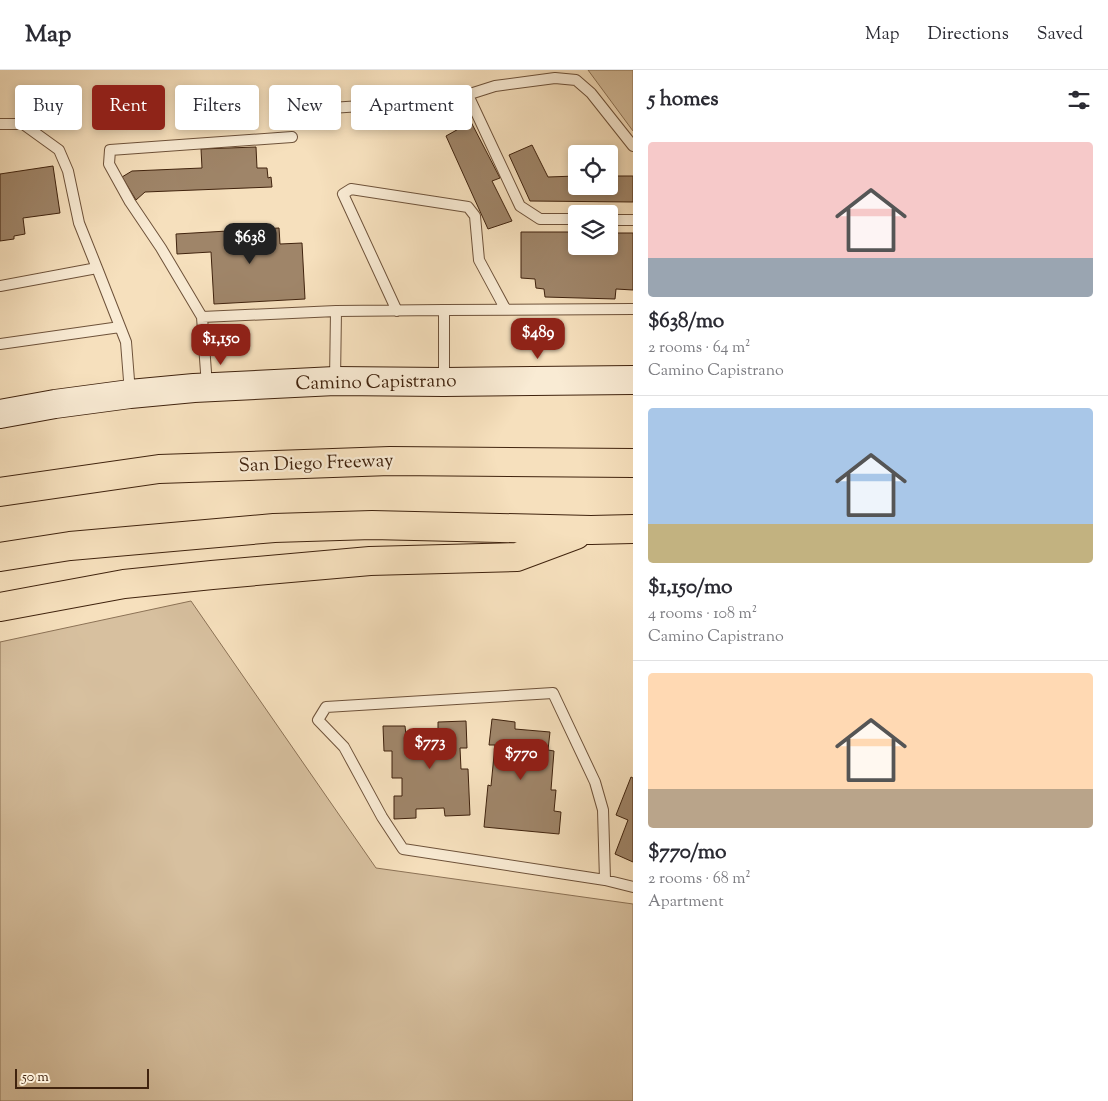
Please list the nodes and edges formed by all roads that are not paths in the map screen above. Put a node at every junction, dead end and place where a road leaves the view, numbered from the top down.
1 (472, 94) edge
2 (472, 104) edge
3 (0, 124) edge
4 (292, 137) dead end
5 (633, 146) edge
6 (568, 219) edge
7 (618, 220) edge
8 (633, 220) edge
9 (97, 268) junction
10 (0, 286) edge
11 (633, 309) edge
12 (444, 310) junction
13 (506, 310) junction
14 (336, 311) junction
15 (397, 311) junction
16 (202, 318) junction
17 (120, 327) junction
18 (0, 344) edge
19 (633, 380) edge
20 (335, 381) junction
21 (444, 382) junction
22 (207, 388) junction
23 (130, 394) junction
24 (0, 414) edge
25 (633, 463) edge
26 (0, 492) edge
27 (633, 529) edge
28 (591, 530) junction
29 (0, 557) edge
30 (0, 607) edge
31 (605, 880) junction
32 (633, 887) edge

1 - 5 lane
2 - 6 lane
3 - 9 lane
4 - 16 lane
7 - 8 lane
9 - 10 lane
9 - 17 lane
11 - 13 lane
12 - 13 lane
12 - 15 lane
12 - 21 lane
13 - 15 lane
14 - 15 lane
14 - 16 lane
14 - 20 lane
16 - 22 lane
17 - 18 lane
17 - 23 lane
19 - 21 main road, Camino Capistrano
20 - 21 main road, Camino Capistrano
20 - 22 main road, Camino Capistrano
22 - 23 main road, Camino Capistrano
23 - 24 main road, Camino Capistrano
25 - 26 highway, San Diego Freeway
27 - 28 highway
28 - 29 highway
28 - 30 highway
31 - 31 lane
31 - 32 lane

